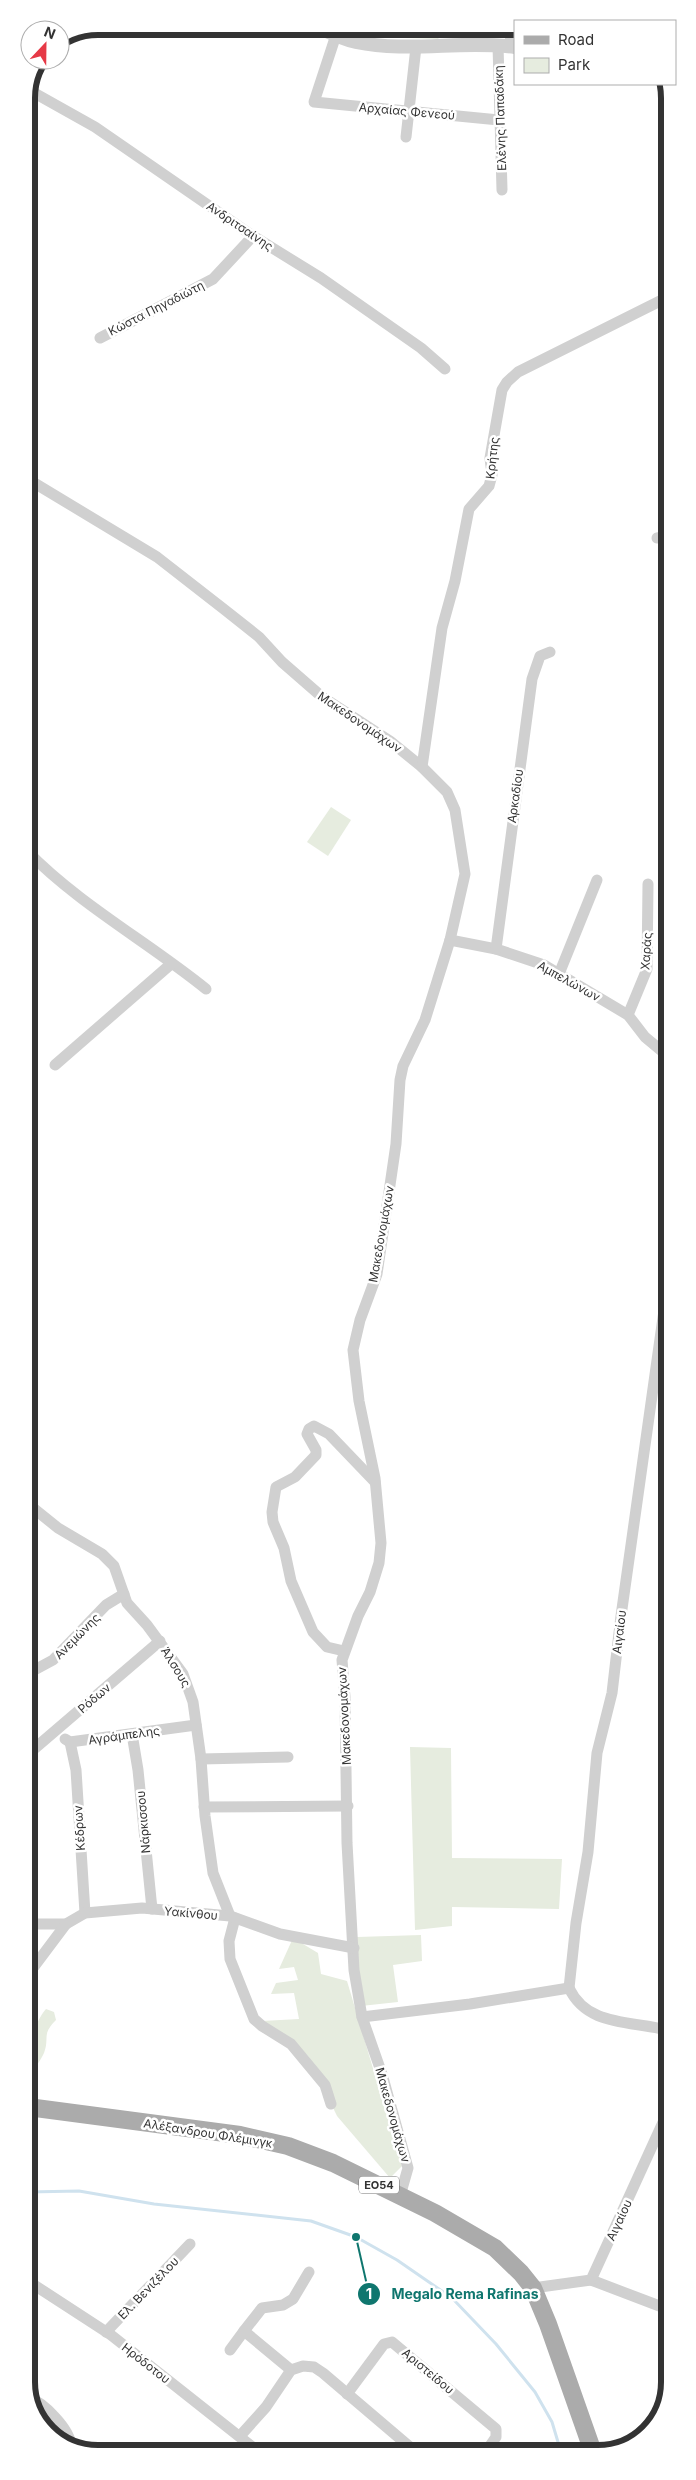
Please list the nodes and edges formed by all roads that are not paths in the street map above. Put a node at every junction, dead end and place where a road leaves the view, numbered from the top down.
1 (336, 35) joint
2 (513, 35) edge
3 (506, 46) edge
4 (416, 47) junction
5 (35, 94) edge
6 (407, 110) junction
7 (500, 120) junction
8 (406, 137) dead end
9 (502, 190) dead end
10 (253, 236) junction
11 (661, 300) edge
12 (100, 338) dead end
13 (445, 369) dead end
14 (35, 483) edge
15 (661, 537) edge
16 (657, 538) dead end
17 (550, 652) dead end
18 (422, 767) junction
19 (35, 858) edge
20 (597, 880) dead end
21 (648, 884) dead end
22 (450, 940) junction
23 (496, 949) junction
24 (172, 964) junction
25 (559, 974) junction
26 (206, 989) dead end
27 (628, 1015) junction
28 (661, 1050) edge
29 (55, 1064) dead end
30 (661, 1332) edge
31 (375, 1482) junction
32 (35, 1509) edge
33 (124, 1594) junction
34 (160, 1641) junction
35 (344, 1651) junction
36 (35, 1670) edge
37 (196, 1725) junction
38 (59, 1729) junction
39 (132, 1734) junction
40 (70, 1742) junction
41 (35, 1748) edge
42 (288, 1756) dead end
43 (201, 1759) junction
44 (348, 1806) junction
45 (204, 1807) junction
46 (152, 1909) junction
47 (85, 1913) junction
48 (232, 1917) junction
49 (35, 1924) edge
50 (66, 1924) junction
51 (354, 1948) junction
52 (35, 1965) edge
53 (570, 1988) junction
54 (362, 2017) junction
55 (661, 2029) edge
56 (331, 2104) dead end
57 (35, 2109) edge
58 (661, 2127) edge
59 (400, 2196) junction
60 (190, 2244) dead end
61 (309, 2272) dead end
62 (591, 2280) junction
63 (35, 2286) edge
64 (533, 2288) junction
65 (661, 2307) edge
66 (244, 2331) junction
67 (106, 2332) junction
68 (230, 2350) dead end
69 (291, 2370) junction
70 (347, 2394) junction
71 (37, 2401) edge
72 (240, 2436) junction
73 (70, 2438) edge
74 (251, 2445) edge
75 (408, 2445) edge
76 (490, 2445) edge
77 (591, 2445) edge

1 - 4 street
1 - 6 street, Αρχαίας Φενεού
2 - 3 street
3 - 4 street
3 - 7 street, Ελένης Παπαδάκη
4 - 6 street
5 - 10 street, Ανδριτσαίνης
6 - 7 street, Αρχαίας Φενεού
6 - 8 street
7 - 9 street, Ελένης Παπαδάκη
10 - 12 street, Κώστα Πηγαδιώτη
10 - 13 street, Ανδριτσαίνης
11 - 18 street, Κρήτης
14 - 18 street, Μακεδονομάχων
15 - 16 street
17 - 23 street, Αρκαδίου
18 - 22 street, Μακεδονομάχων
19 - 24 street
20 - 25 street
21 - 27 street, Χαράς
22 - 23 street, Αμπελώνων
22 - 31 street, Μακεδονομάχων
23 - 25 street, Αμπελώνων
24 - 26 street
24 - 29 street
25 - 27 street, Αμπελώνων
27 - 28 street, Αμπελώνων
30 - 53 street, Αιγαίου
31 - 35 street, Μακεδονομάχων
31 - 35 street
32 - 33 street, Άλσους
33 - 34 street, Άλσους
33 - 36 street, Ανεμώνης
34 - 37 street, Άλσους
34 - 38 street, Ρόδων
35 - 44 street, Μακεδονομάχων
37 - 39 street, Αγράμπελης
37 - 43 street, Άλσους
38 - 40 street
38 - 41 street, Ρόδων
39 - 40 street, Αγράμπελης
39 - 46 street, Νάρκισσου
40 - 47 street, Κέδρων
42 - 43 street
43 - 45 street, Άλσους
44 - 45 street
44 - 51 street, Μακεδονομάχων
45 - 48 street, Άλσους
46 - 47 street, Υακίνθου
46 - 48 street, Υακίνθου
47 - 50 street, Υακίνθου
48 - 51 street, Υακίνθου
48 - 56 street
49 - 50 street
50 - 52 street
51 - 54 street, Μακεδονομάχων
53 - 54 street
53 - 55 street
54 - 59 street, Μακεδονομάχων
57 - 59 main road, Αλέξανδρου Φλέμινγκ / ΕΟ54
58 - 62 street, Αιγαίου
59 - 64 main road, Αλέξανδρου Φλέμινγκ / ΕΟ54
60 - 67 street, Ελ. Βενιζέλου
61 - 66 street
62 - 64 street
62 - 65 street
63 - 67 street, Ηρόδοτου
64 - 77 main road, Αλέξανδρου Φλέμινγκ / ΕΟ54
66 - 68 street
66 - 69 street
67 - 72 street, Ηρόδοτου
69 - 70 street
69 - 72 street
70 - 75 street
70 - 76 street, Αριστείδου
71 - 73 street
72 - 74 street, Ηρόδοτου

